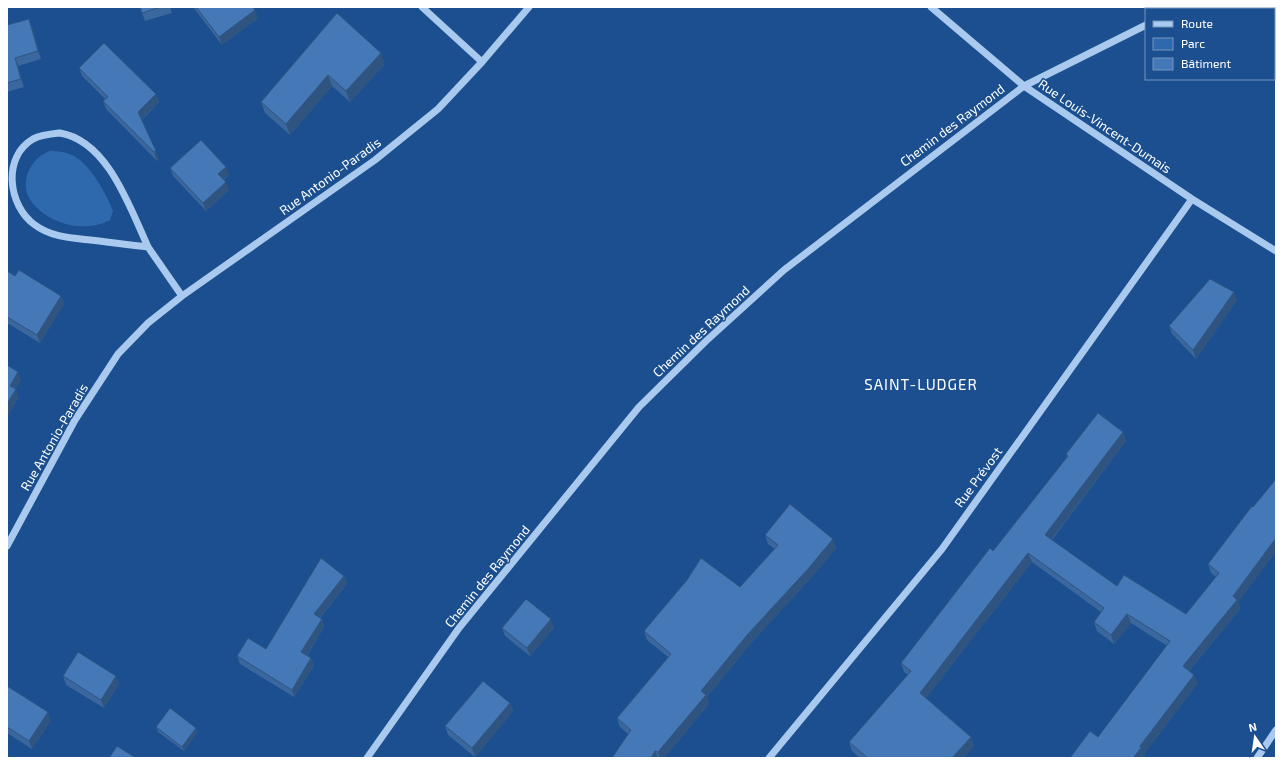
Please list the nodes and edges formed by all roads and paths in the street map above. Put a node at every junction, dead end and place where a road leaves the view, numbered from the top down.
1 (422, 7) edge
2 (529, 7) edge
3 (931, 7) edge
4 (1145, 26) edge
5 (482, 62) junction
6 (1024, 86) junction
7 (1192, 199) junction
8 (148, 247) junction
9 (1276, 251) edge
10 (182, 296) junction
11 (7, 546) edge
12 (1276, 730) edge
13 (367, 758) edge
14 (769, 758) edge
15 (1257, 758) edge

1 - 5 street
2 - 5 street, Rue Antonio-Paradis
3 - 6 street, Rue Louis-Vincent-Dumais
4 - 6 street, Chemin des Raymond
5 - 10 street, Rue Antonio-Paradis
6 - 7 street, Rue Louis-Vincent-Dumais
6 - 13 street, Chemin des Raymond
7 - 9 street, Rue Louis-Vincent-Dumais
7 - 14 street, Rue Prévost
8 - 8 street
8 - 10 street
10 - 11 street, Rue Antonio-Paradis
12 - 15 street

